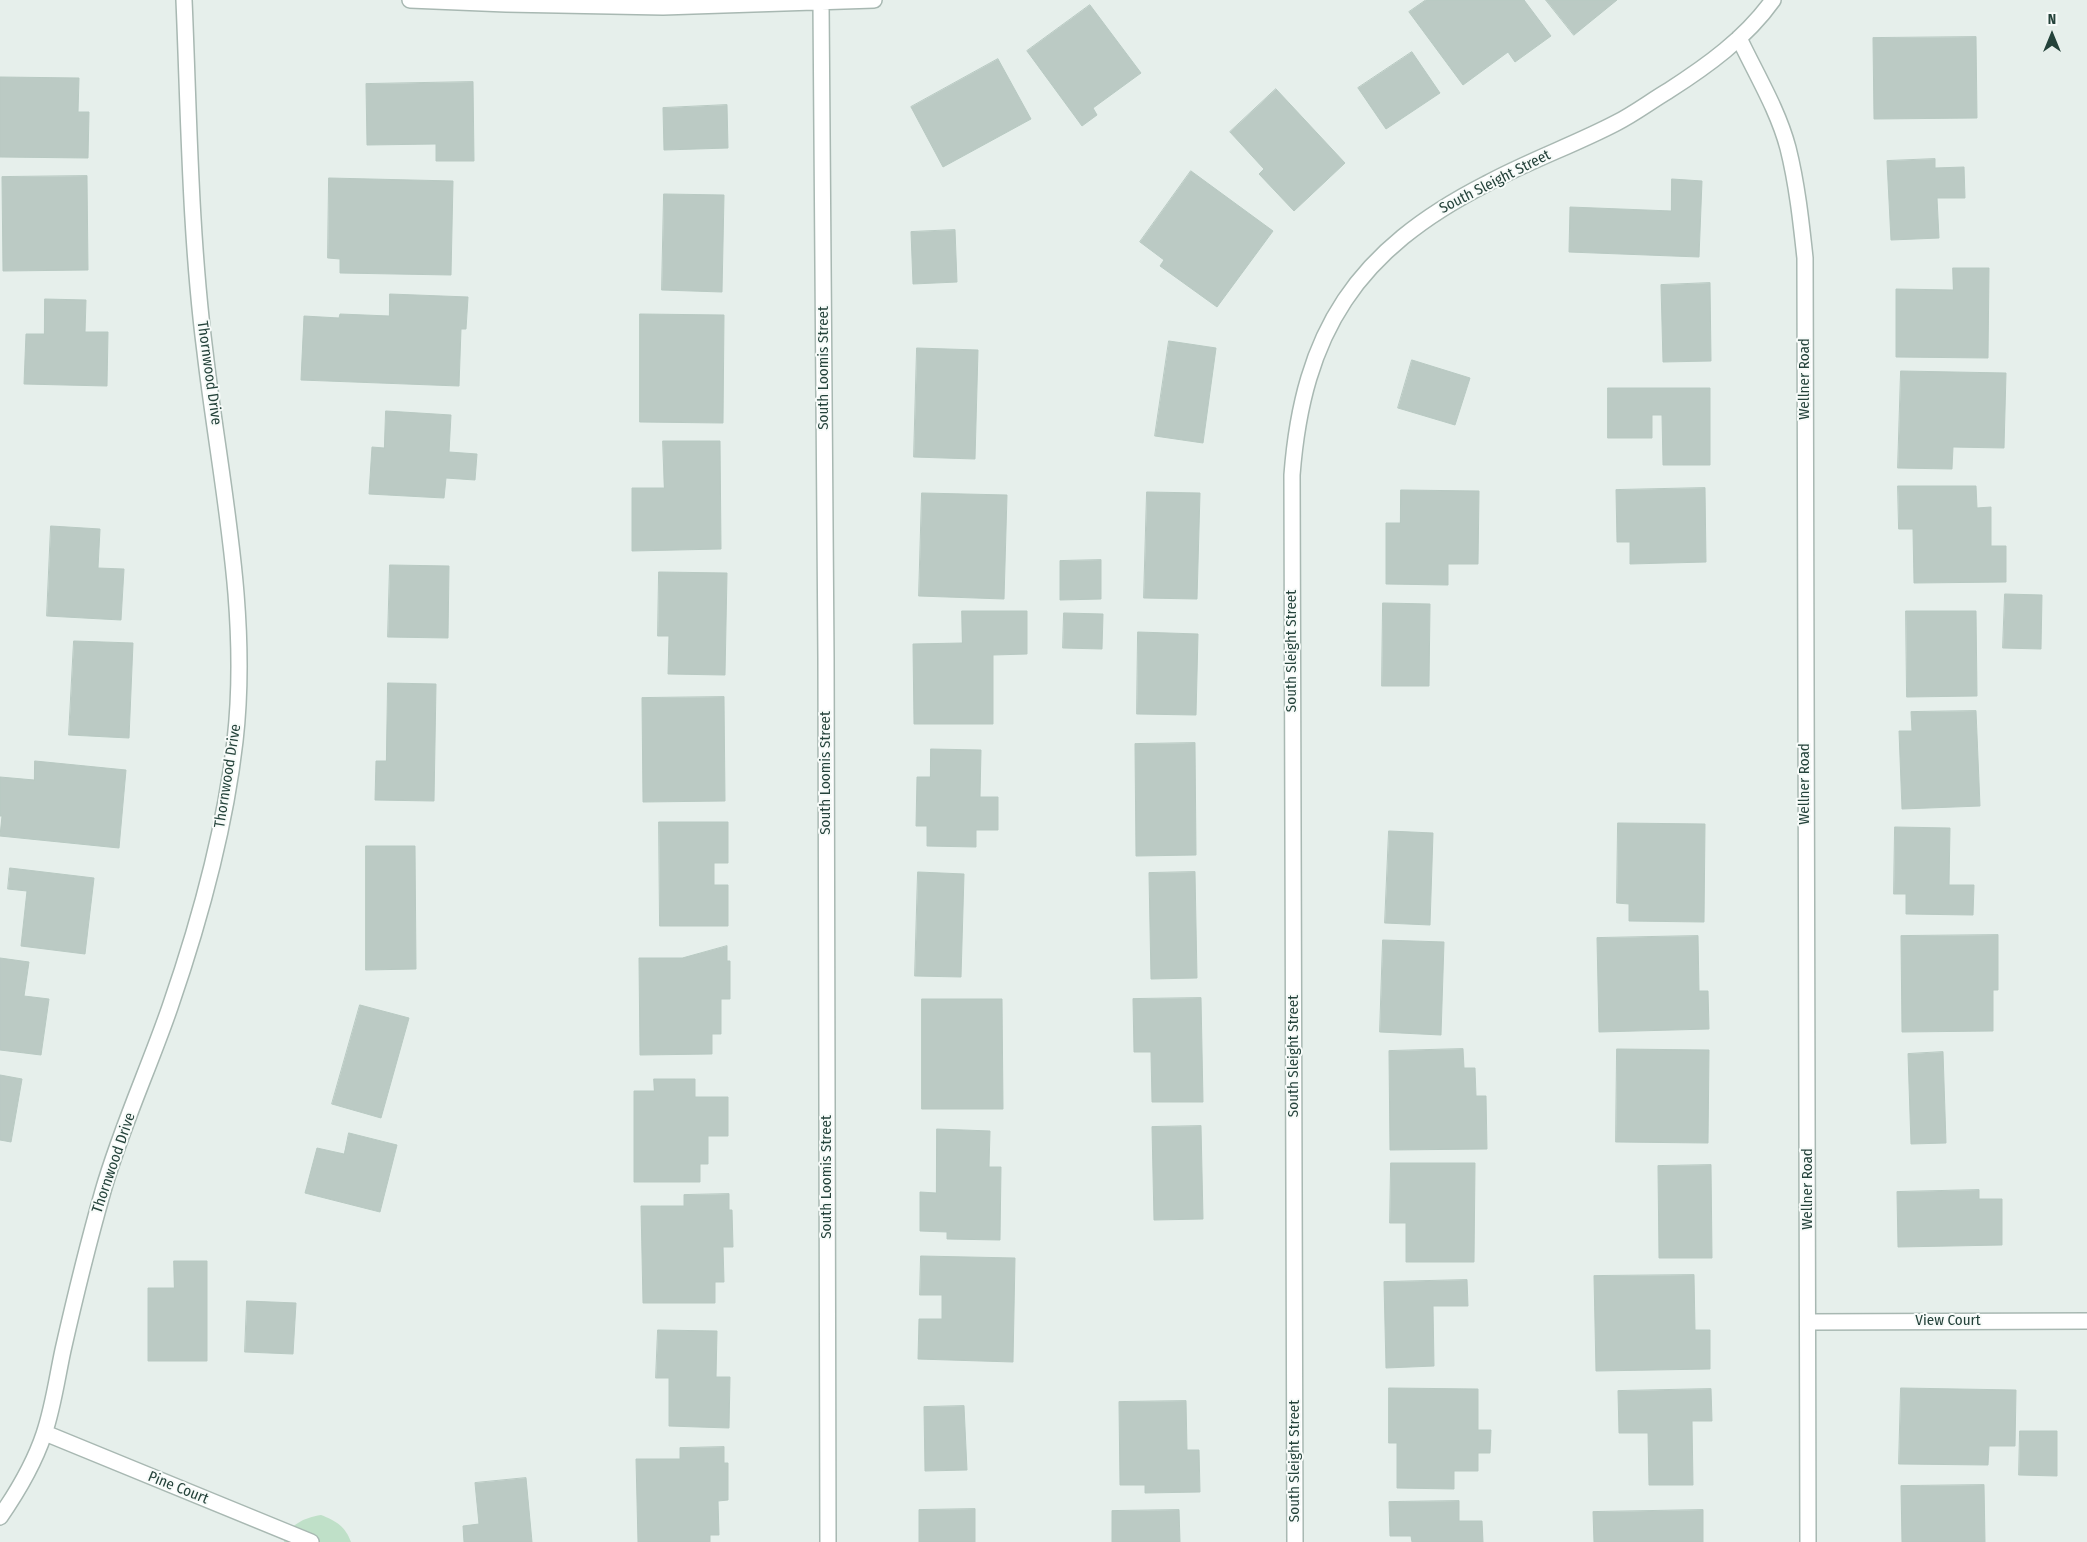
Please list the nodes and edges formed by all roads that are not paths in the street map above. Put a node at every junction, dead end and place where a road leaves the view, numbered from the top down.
1 (184, 0) edge
2 (410, 0) edge
3 (874, 0) edge
4 (1773, 0) edge
5 (506, 2) edge
6 (821, 3) junction
7 (1739, 38) junction
8 (2087, 1321) edge
9 (1809, 1322) junction
10 (45, 1434) junction
11 (0, 1517) edge
12 (311, 1542) edge
13 (828, 1542) edge
14 (1295, 1542) edge
15 (1808, 1542) edge

1 - 10 street, Thornwood Drive
2 - 5 street
3 - 6 street
4 - 7 street, South Sleight Street
5 - 6 street
6 - 13 street, South Loomis Street
7 - 9 street, Wellner Road
7 - 14 street, South Sleight Street
8 - 9 street, View Court
9 - 15 street, Wellner Road
10 - 11 street, Thornwood Drive
10 - 12 street, Pine Court

